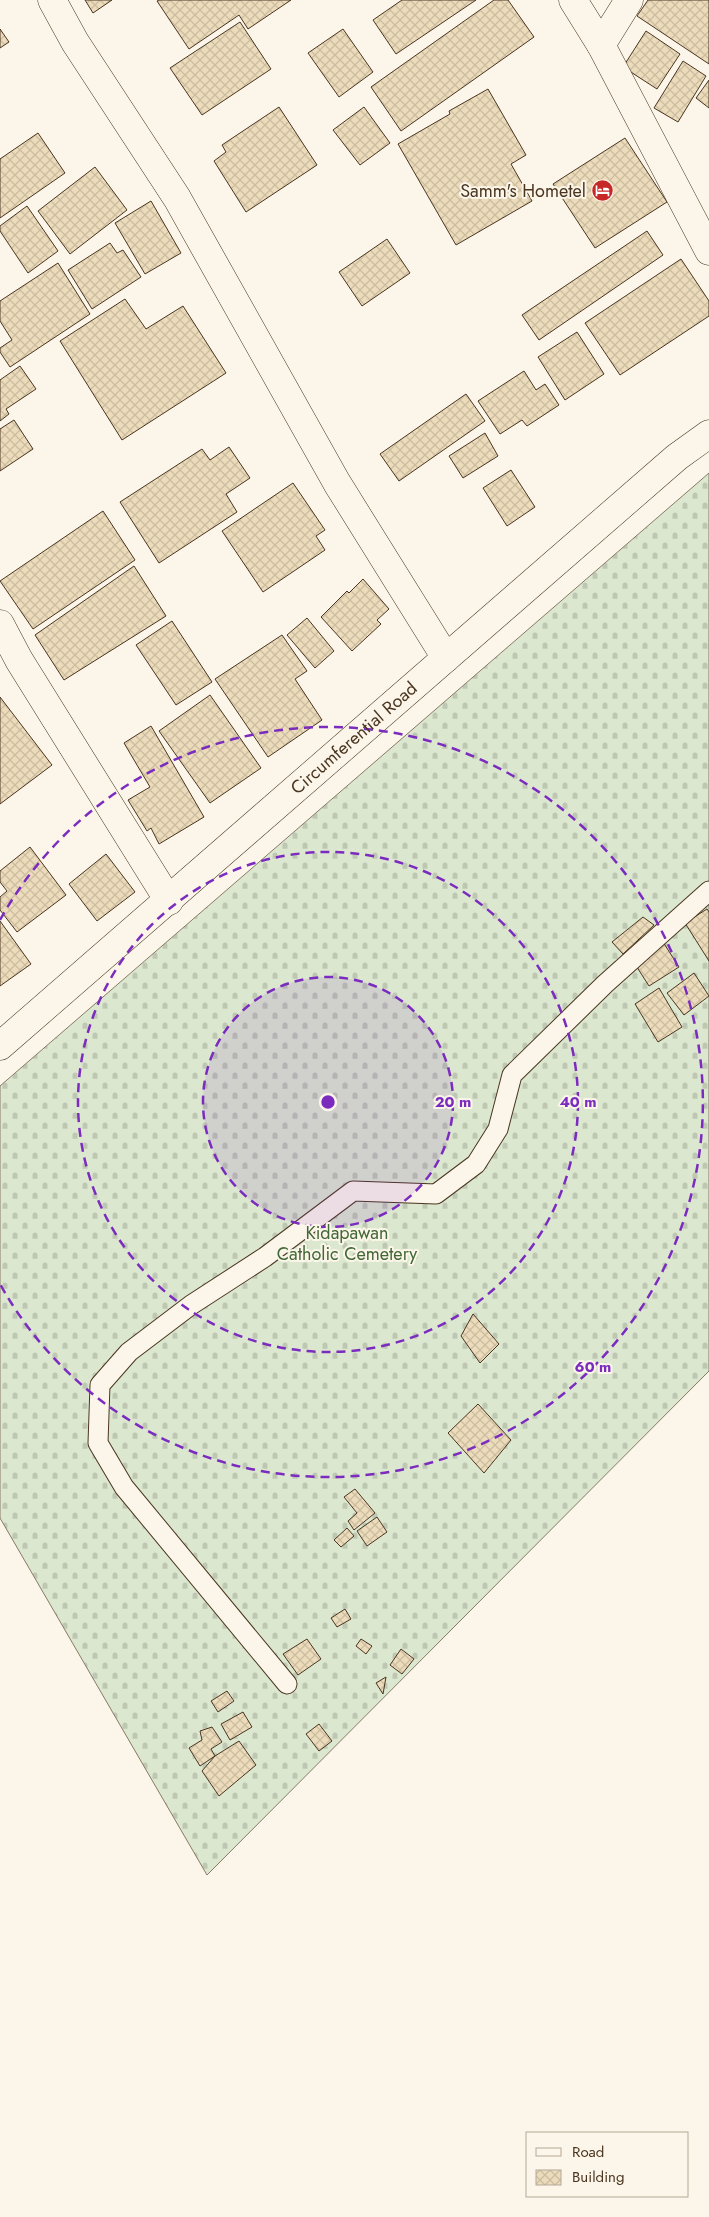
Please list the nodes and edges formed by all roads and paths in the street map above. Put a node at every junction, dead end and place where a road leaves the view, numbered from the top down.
1 (52, 0) edge
2 (573, 0) edge
3 (629, 0) edge
4 (601, 46) junction
5 (709, 251) edge
6 (709, 434) edge
7 (0, 624) edge
8 (446, 658) junction
9 (9, 667) edge
10 (709, 891) edge
11 (169, 901) junction
12 (0, 1046) edge
13 (287, 1684) dead end

1 - 8 street
2 - 4 street
3 - 4 street
4 - 5 street
6 - 8 street, Circumferential Road
7 - 9 street
8 - 11 street, Circumferential Road
9 - 11 street
10 - 13 lane
11 - 12 street, Circumferential Road

